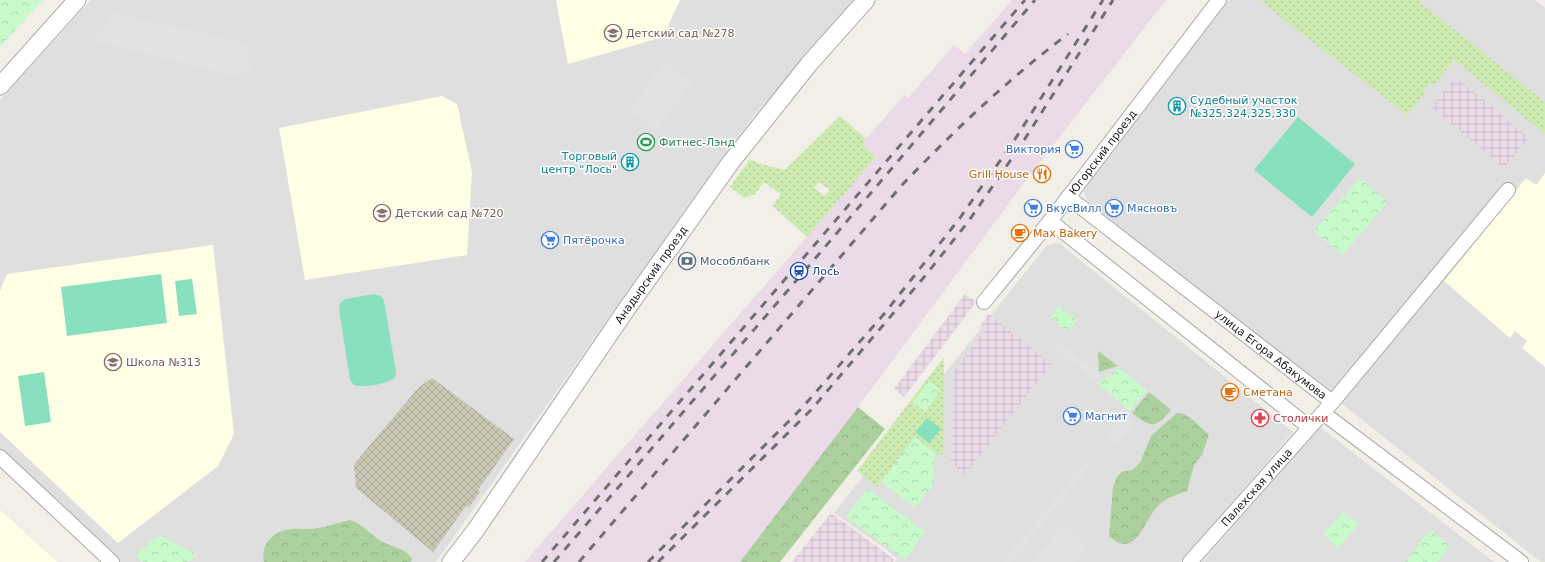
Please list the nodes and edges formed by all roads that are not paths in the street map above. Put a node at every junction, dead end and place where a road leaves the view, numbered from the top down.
1 (77, 0) edge
2 (866, 0) edge
3 (1219, 0) edge
4 (0, 86) edge
5 (1508, 190) dead end
6 (1068, 197) junction
7 (1050, 221) junction
8 (984, 302) dead end
9 (1332, 402) junction
10 (1322, 413) junction
11 (1309, 427) junction
12 (0, 457) edge
13 (112, 562) edge
14 (451, 562) edge
15 (1190, 562) edge
16 (1521, 562) edge

1 - 4 street
2 - 14 street, Анадырский проезд
3 - 6 street, Югорский проезд
5 - 9 street, улица Егора Абакумова
6 - 7 street, Югорский проезд
6 - 9 street, улица Егора Абакумова
7 - 8 street, Югорский проезд
7 - 11 street
9 - 10 street, Палехская улица
10 - 11 street, Палехская улица
10 - 16 street, улица Егора Абакумова
11 - 15 street, Палехская улица
12 - 13 street

